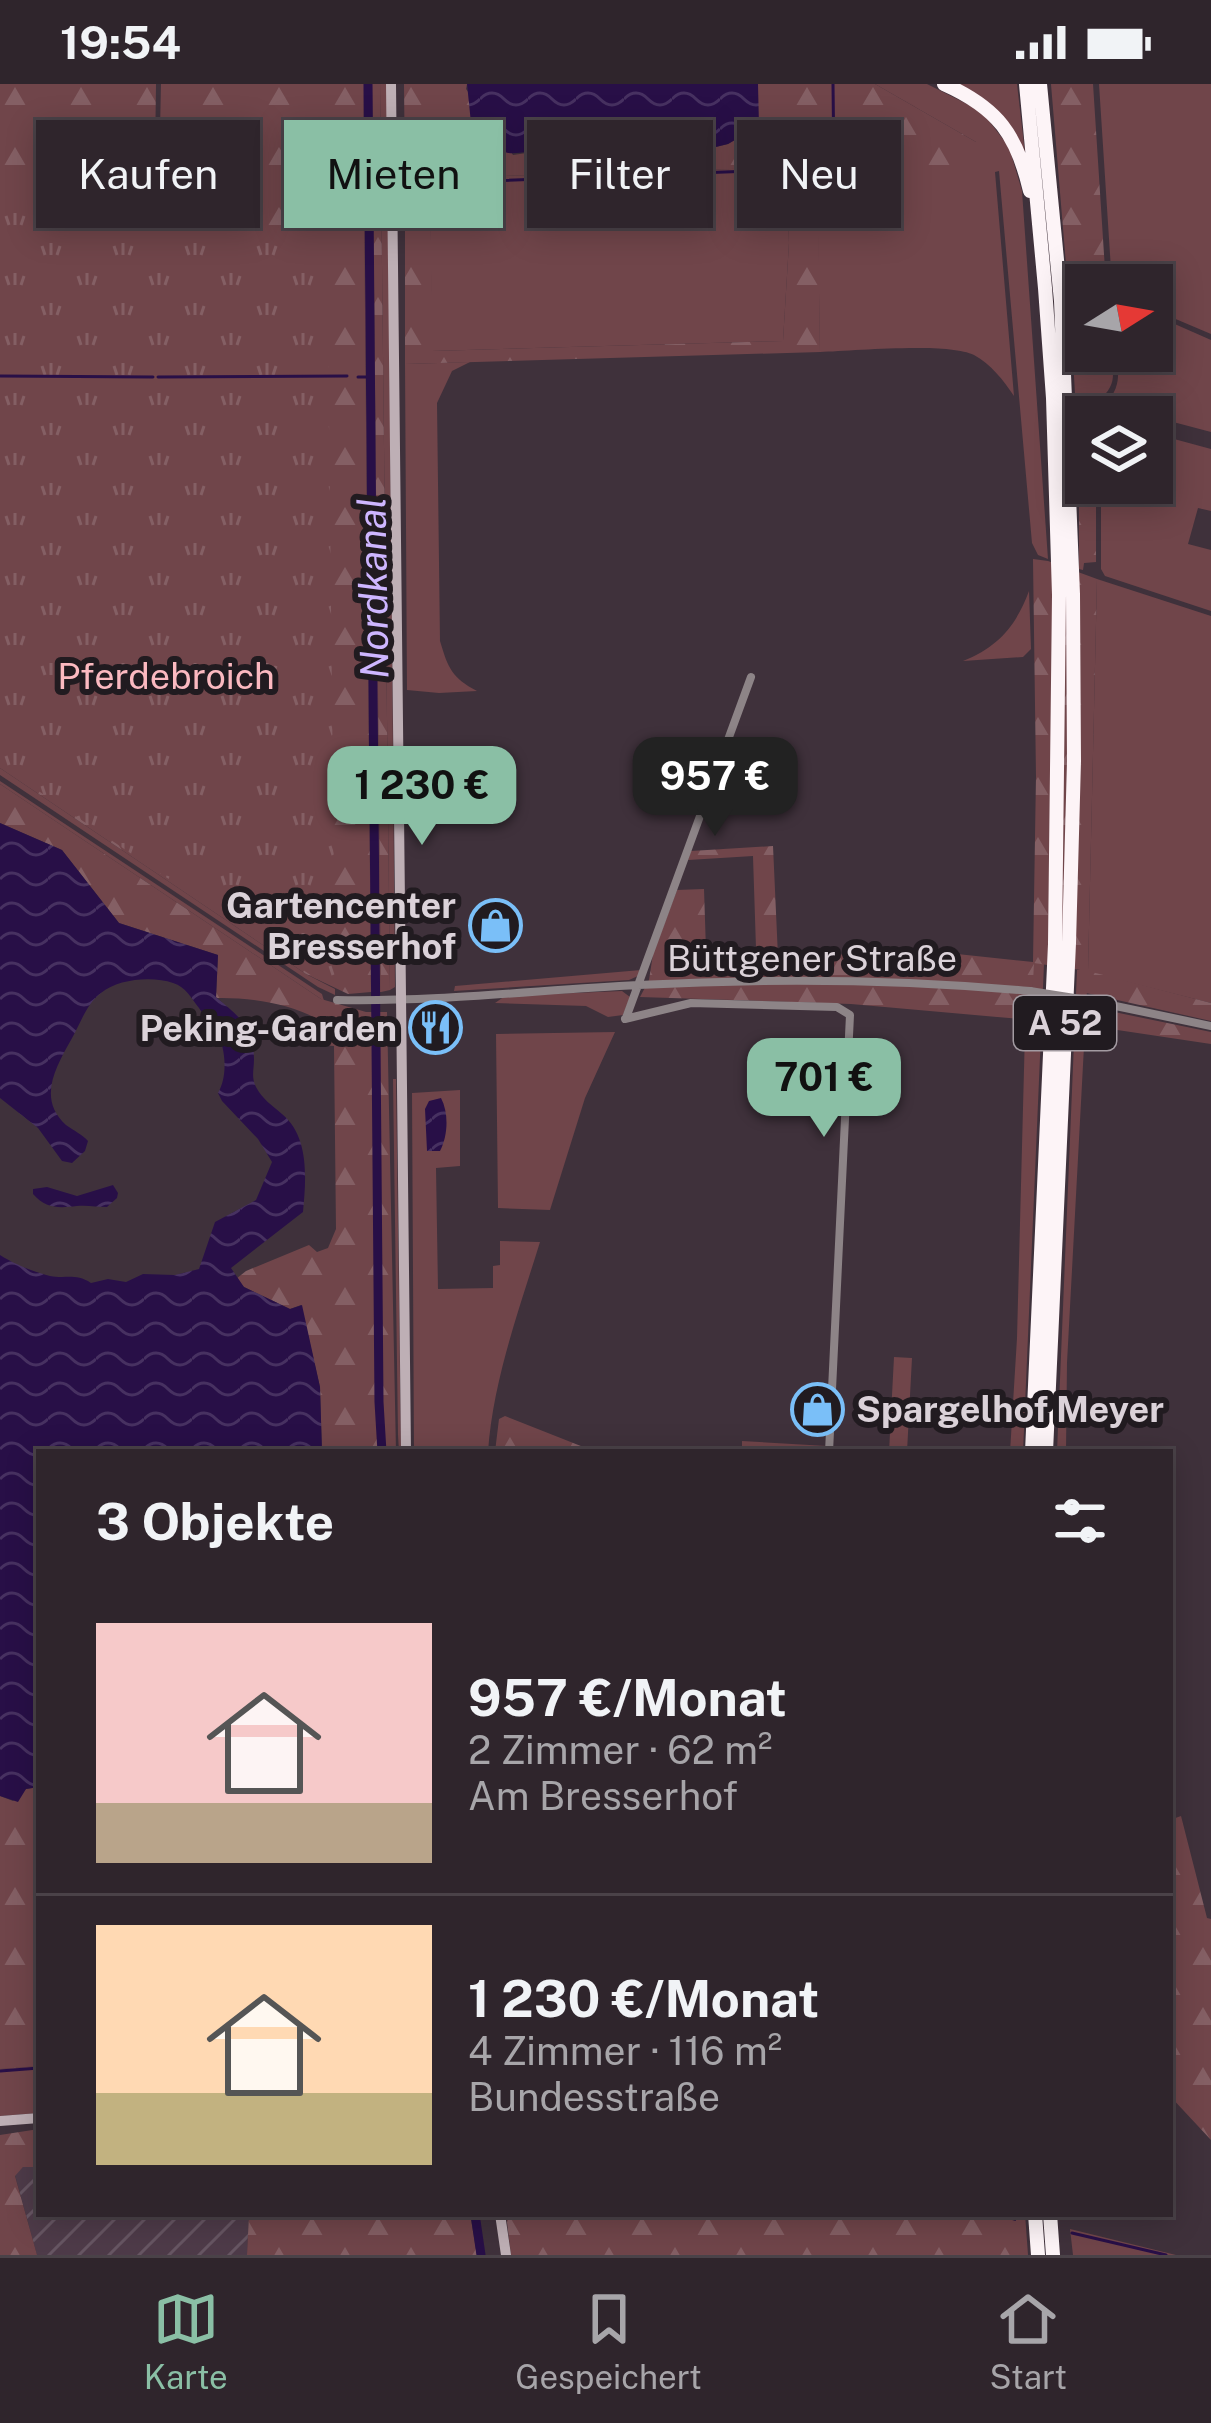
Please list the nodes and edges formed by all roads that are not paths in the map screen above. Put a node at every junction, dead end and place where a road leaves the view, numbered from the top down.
1 (392, 84) edge
2 (944, 84) edge
3 (1026, 84) edge
4 (1040, 84) edge
5 (1039, 218) junction
6 (1065, 544) junction
7 (1066, 595) junction
8 (751, 677) dead end
9 (639, 985) junction
10 (338, 1000) dead end
11 (400, 1000) junction
12 (1211, 1026) edge
13 (406, 1449) edge
14 (829, 1449) edge
15 (1032, 1449) edge
16 (1046, 1449) edge
17 (36, 2118) edge
18 (0, 2121) edge
19 (500, 2217) edge
20 (1035, 2217) edge
21 (1050, 2217) edge
22 (506, 2255) edge
23 (1038, 2255) edge
24 (1053, 2255) edge

1 - 11 main road
2 - 5 highway
3 - 5 highway, A 52
4 - 6 highway, A 52
5 - 6 highway, A 52
6 - 7 highway, A 52
7 - 15 highway, A 52
7 - 16 highway, A 52
8 - 9 street
9 - 11 street, Büttgener Straße
9 - 12 street, Büttgener Straße, bridge
9 - 14 street
10 - 11 street, Büttgener Straße
11 - 13 main road
17 - 18 main road
19 - 22 main road
20 - 23 highway
21 - 24 highway

